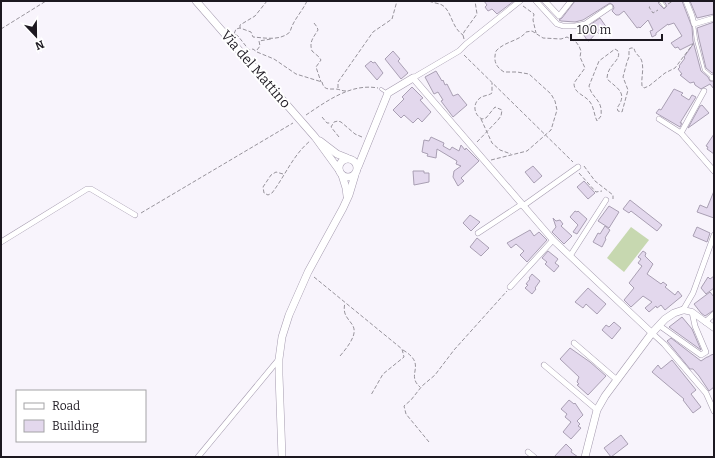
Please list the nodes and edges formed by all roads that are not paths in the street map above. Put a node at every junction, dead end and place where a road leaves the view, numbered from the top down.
1 (196, 1) edge
2 (536, 1) edge
3 (545, 1) edge
4 (571, 1) edge
5 (686, 1) edge
6 (520, 2) edge
7 (661, 2) dead end
8 (664, 6) dead end
9 (610, 7) dead end
10 (714, 18) edge
11 (694, 24) junction
12 (713, 77) edge
13 (413, 78) junction
14 (704, 91) dead end
15 (659, 118) dead end
16 (681, 133) junction
17 (315, 137) junction
18 (365, 147) junction
19 (348, 159) junction
20 (358, 167) junction
21 (577, 168) road end
22 (714, 171) edge
23 (340, 173) junction
24 (355, 175) junction
25 (346, 200) junction
26 (606, 200) dead end
27 (522, 205) junction
28 (135, 215) road end
29 (478, 233) dead end
30 (714, 235) edge
31 (553, 240) junction
32 (1, 242) edge
33 (713, 243) edge
34 (570, 256) junction
35 (510, 287) road end
36 (683, 310) junction
37 (692, 312) junction
38 (714, 314) edge
39 (705, 322) junction
40 (660, 326) junction
41 (714, 328) edge
42 (652, 333) junction
43 (574, 343) dead end
44 (279, 359) junction
45 (544, 365) dead end
46 (618, 380) junction
47 (597, 410) junction
48 (714, 411) edge
49 (528, 452) dead end
50 (198, 457) edge
51 (282, 457) edge
52 (534, 457) edge
53 (586, 457) edge

1 - 17 main road, Via del Mattino
2 - 9 street
3 - 4 street
5 - 11 street
6 - 13 street
7 - 8 lane
10 - 11 street
11 - 12 lane
13 - 18 main road
13 - 27 street
14 - 16 street
15 - 16 street
16 - 22 street
17 - 19 main road, Via del Mattino
17 - 23 main road, Via del Mattino
18 - 19 main road
18 - 20 main road
19 - 20 main road
19 - 23 main road
20 - 24 main road
21 - 27 street
23 - 24 main road
23 - 25 main road
24 - 25 main road
25 - 44 main road
26 - 34 street
27 - 29 street
27 - 31 street
28 - 32 street
30 - 33 street
31 - 34 street
31 - 35 street
33 - 36 street
34 - 42 street
36 - 37 street
36 - 40 main road
37 - 39 street
37 - 40 street
38 - 39 street
39 - 41 street
40 - 42 main road
42 - 46 main road
42 - 48 street
43 - 46 street
44 - 50 street
44 - 51 main road
45 - 47 street
46 - 47 main road
47 - 53 main road
49 - 52 street

